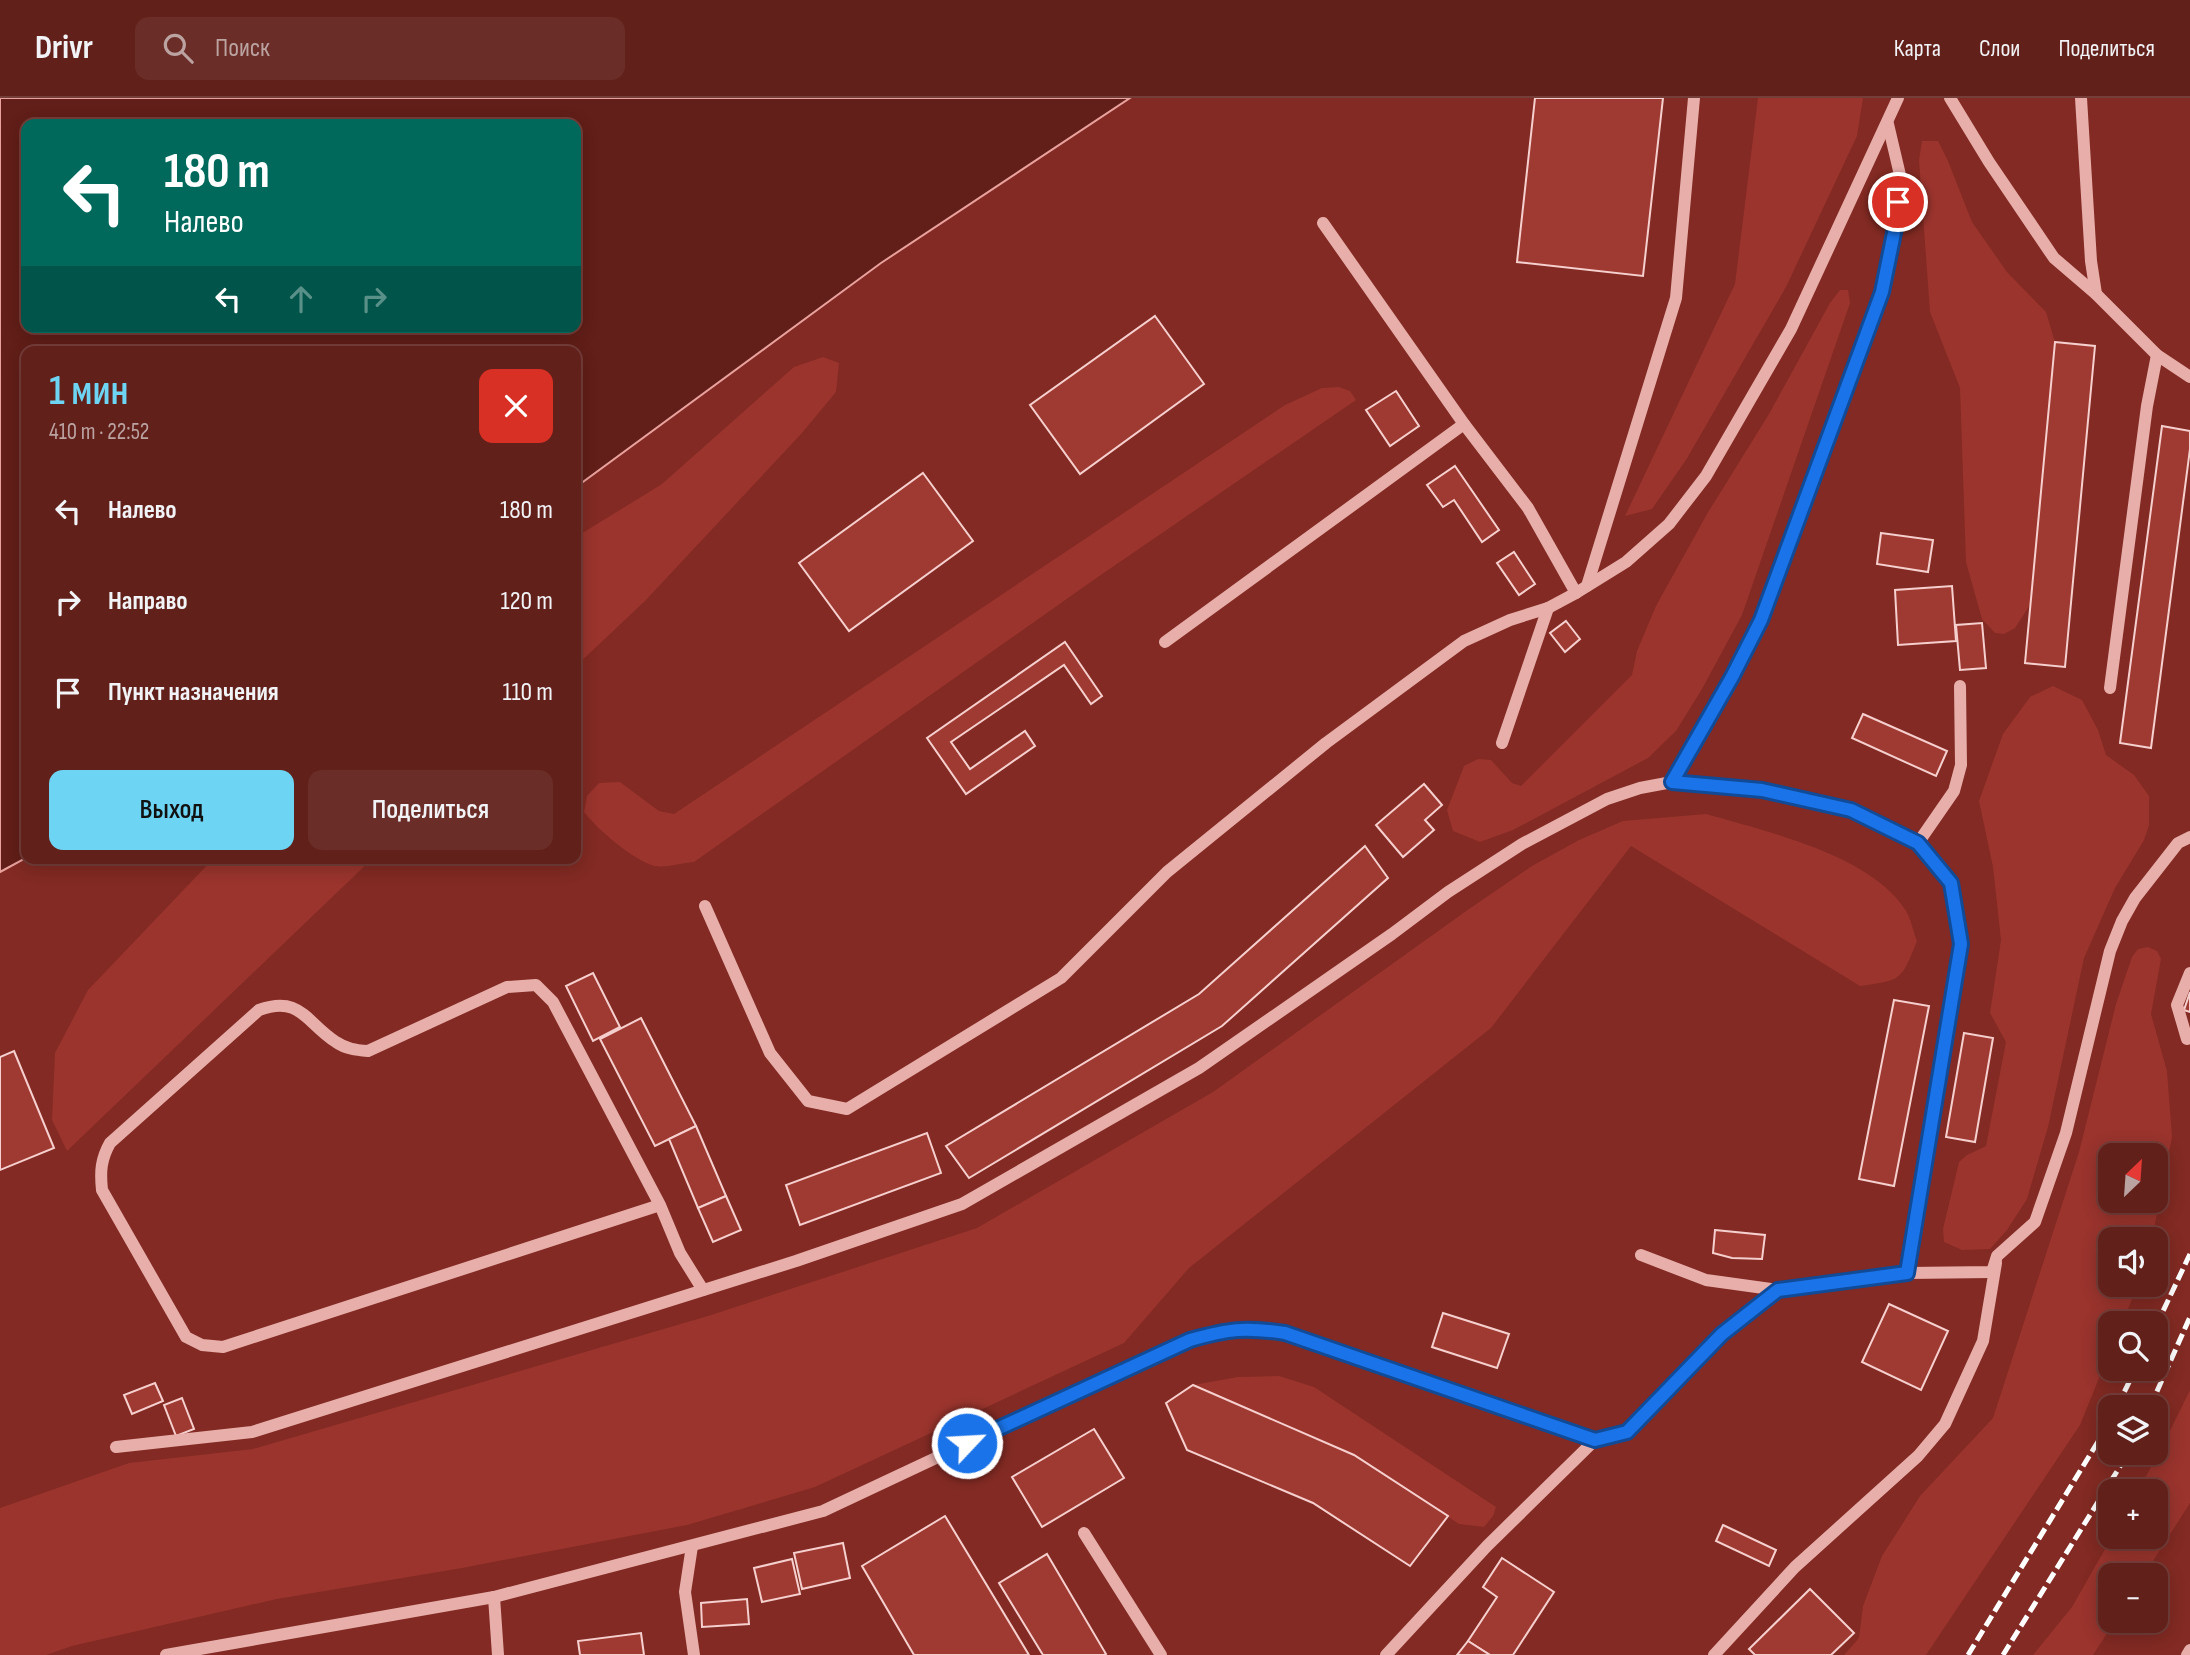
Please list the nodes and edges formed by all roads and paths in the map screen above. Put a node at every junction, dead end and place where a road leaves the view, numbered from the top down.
1 (1694, 98) edge
2 (1898, 98) edge
3 (1950, 98) edge
4 (2081, 98) edge
5 (1888, 124) junction
6 (1323, 223) dead end
7 (2096, 294) junction
8 (2157, 355) junction
9 (2190, 377) edge
10 (1464, 424) junction
11 (1582, 590) junction
12 (1548, 608) junction
13 (1165, 642) dead end
14 (1960, 686) dead end
15 (2109, 688) dead end
16 (1502, 743) dead end
17 (1672, 782) junction
18 (2190, 837) edge
19 (1918, 843) junction
20 (705, 906) dead end
21 (2190, 973) edge
22 (2187, 1039) dead end
23 (660, 1205) junction
24 (1641, 1255) dead end
25 (1997, 1256) junction
26 (1907, 1273) junction
27 (703, 1290) junction
28 (1778, 1290) junction
29 (1595, 1440) junction
30 (116, 1447) dead end
31 (1084, 1533) dead end
32 (692, 1546) junction
33 (494, 1597) junction
34 (2190, 1650) edge
35 (166, 1655) edge
36 (498, 1655) edge
37 (694, 1655) edge
38 (1161, 1655) edge
39 (1386, 1655) edge
40 (1714, 1655) edge
41 (2187, 1655) edge

1 - 11 lane
2 - 5 lane
3 - 7 lane
4 - 7 lane
5 - 11 lane
5 - 17 lane
6 - 10 lane
7 - 8 lane
8 - 9 lane
8 - 15 lane
10 - 11 lane
10 - 13 lane
11 - 12 lane
12 - 16 lane
12 - 20 lane
14 - 19 lane
17 - 19 lane
17 - 27 lane
18 - 25 lane
19 - 26 lane
21 - 22 lane
23 - 23 lane
23 - 27 lane
24 - 28 lane
25 - 26 lane
25 - 40 lane
26 - 28 lane
27 - 30 lane
28 - 29 lane
29 - 32 lane
29 - 39 lane
31 - 38 lane
32 - 33 lane
32 - 37 lane
33 - 35 lane
33 - 36 lane
34 - 41 lane

